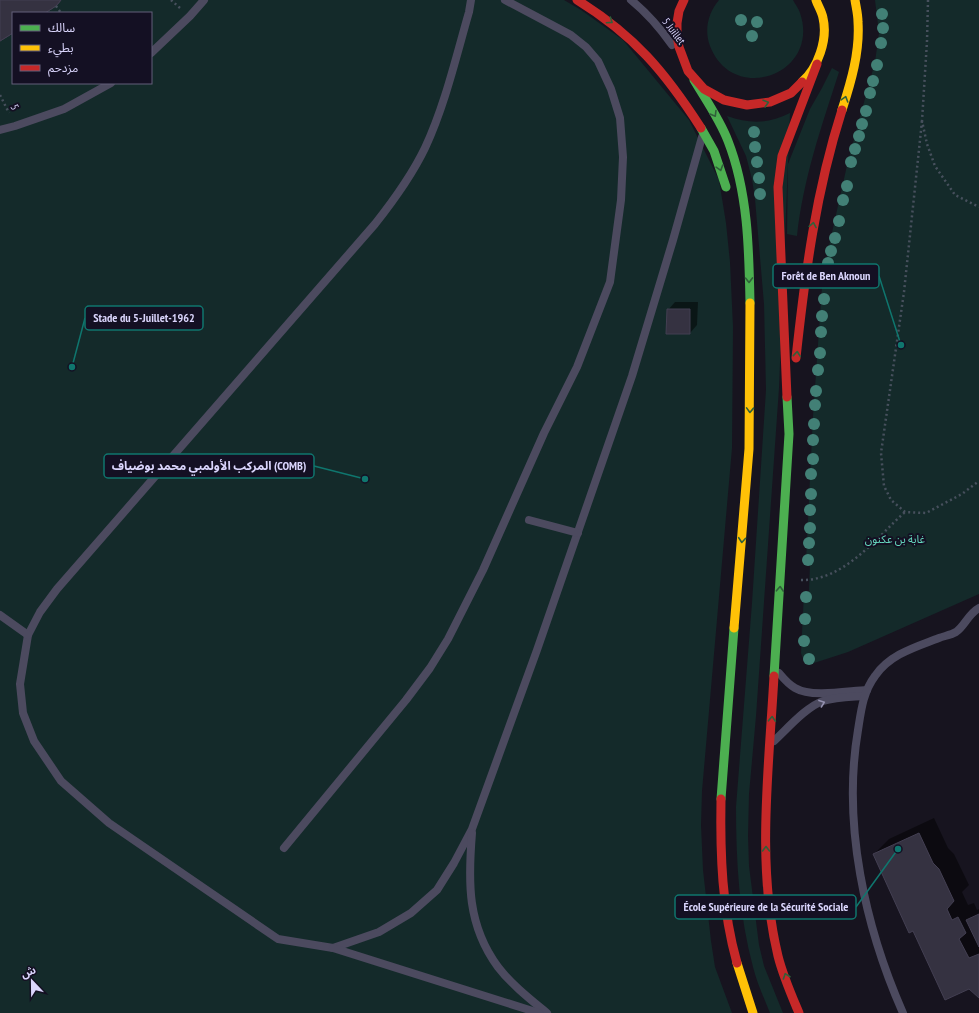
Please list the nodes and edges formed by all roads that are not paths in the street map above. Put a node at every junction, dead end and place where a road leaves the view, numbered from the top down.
1 (204, 0) edge
2 (471, 0) edge
3 (505, 0) edge
4 (577, 0) edge
5 (631, 0) edge
6 (684, 0) edge
7 (816, 0) edge
8 (855, 0) edge
9 (152, 52) edge
10 (681, 59) junction
11 (817, 64) junction
12 (694, 80) junction
13 (109, 84) edge
14 (0, 130) edge
15 (703, 131) junction
16 (728, 194) dead end
17 (737, 224) dead end
18 (749, 252) junction
19 (789, 434) junction
20 (529, 520) dead end
21 (578, 532) junction
22 (979, 608) edge
23 (0, 614) edge
24 (28, 636) junction
25 (775, 669) junction
26 (866, 693) junction
27 (771, 744) junction
28 (472, 828) junction
29 (284, 848) dead end
30 (333, 948) junction
31 (539, 1013) edge
32 (547, 1013) edge
33 (754, 1013) edge
34 (799, 1013) edge
35 (903, 1013) edge

1 - 9 lane
2 - 24 lane
3 - 29 lane
4 -> 15 highway
5 - 10 lane, 5 Juillet
6 - 10 highway
7 - 11 highway
19 -> 8 highway
10 - 12 highway
12 -> 11 highway
11 - 19 highway
12 -> 18 highway
13 - 14 lane
15 -> 16 highway
15 - 21 lane
17 - 18 highway
18 -> 33 highway
25 -> 19 highway
20 - 21 lane
21 - 28 lane
22 - 26 lane
23 - 24 lane
24 - 30 lane
25 - 26 lane
27 -> 25 highway
27 -> 26 lane
26 - 35 lane
34 -> 27 highway
28 - 30 lane
28 - 32 lane
30 - 31 lane

